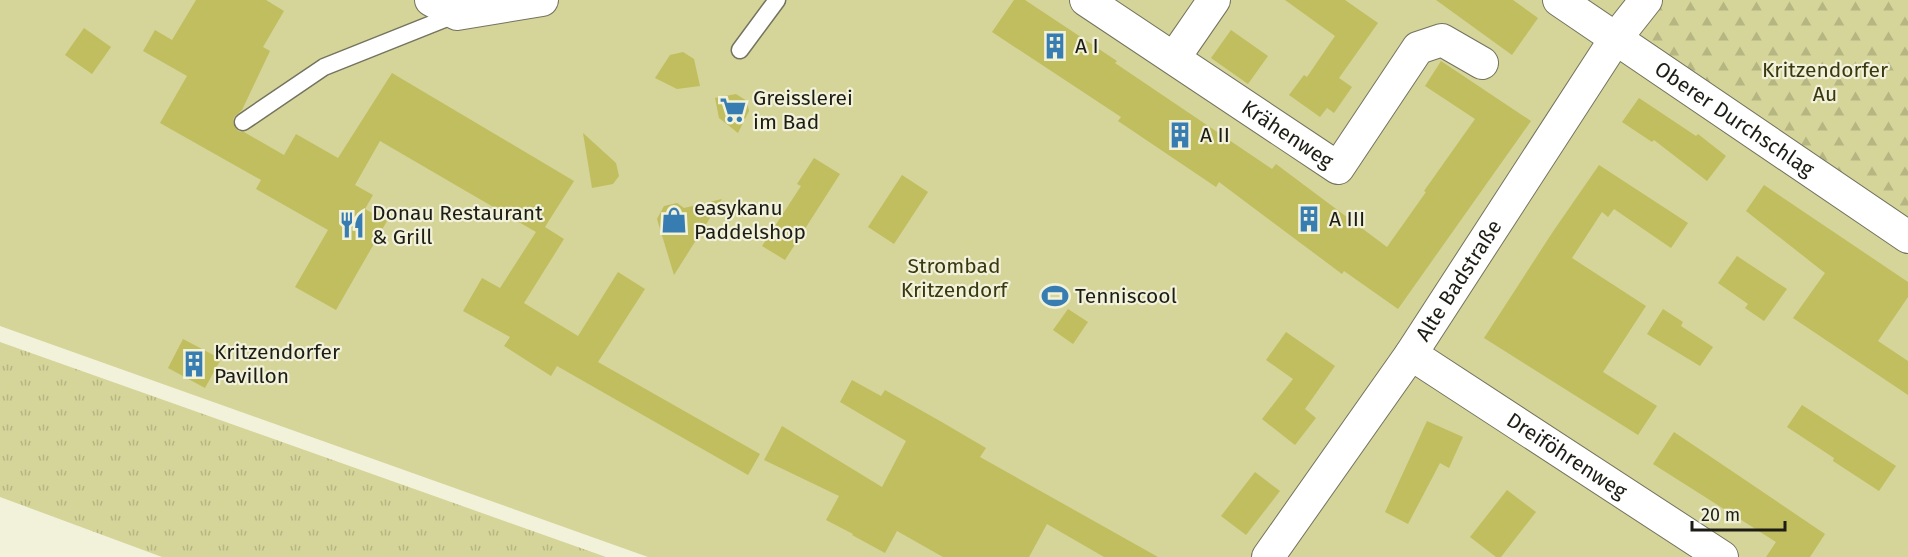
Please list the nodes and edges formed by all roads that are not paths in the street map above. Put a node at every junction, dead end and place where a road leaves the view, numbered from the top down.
1 (542, 0) edge
2 (777, 0) edge
3 (1086, 0) edge
4 (1214, 0) edge
5 (1559, 0) edge
6 (1646, 0) edge
7 (444, 7) edge
8 (1616, 38) junction
9 (740, 50) dead end
10 (1174, 58) junction
11 (1482, 63) dead end
12 (243, 122) dead end
13 (1908, 237) edge
14 (1411, 354) junction
15 (1268, 557) edge
16 (1722, 557) edge

1 - 7 street
2 - 9 lane
3 - 10 street, Krähenweg
4 - 10 street
5 - 8 street, Oberer Durchschlag
6 - 8 street, Alte Badstraße
7 - 12 lane
8 - 13 street, Oberer Durchschlag
8 - 14 street, Alte Badstraße
10 - 11 street, Krähenweg
14 - 15 street, Alte Badstraße
14 - 16 street, Dreiföhrenweg

